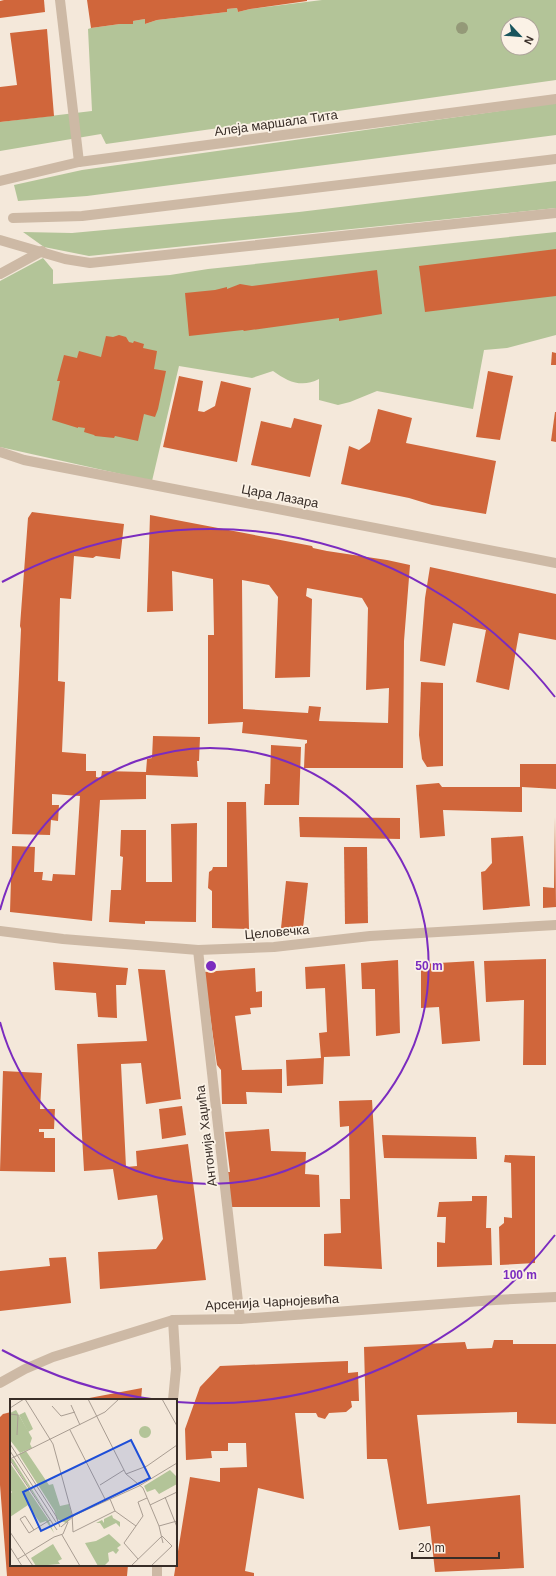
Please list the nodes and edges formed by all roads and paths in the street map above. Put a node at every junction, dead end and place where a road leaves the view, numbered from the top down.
1 (60, 0) edge
2 (556, 99) edge
3 (556, 159) edge
4 (79, 162) junction
5 (0, 181) edge
6 (556, 213) edge
7 (13, 218) dead end
8 (0, 240) edge
9 (42, 251) junction
10 (0, 274) edge
11 (0, 452) edge
12 (556, 563) edge
13 (556, 925) edge
14 (0, 931) edge
15 (198, 950) junction
16 (556, 1297) edge
17 (240, 1319) junction
18 (173, 1320) junction
19 (0, 1383) edge
20 (173, 1399) edge

1 - 4 street
2 - 4 street, Алеја маршала Тита
3 - 7 street
4 - 5 street, Алеја маршала Тита
6 - 9 street
8 - 9 street
9 - 10 street
11 - 12 street, Цара Лазара
13 - 15 street, Целовечка
14 - 15 street, Целовечка
15 - 17 street, Антонија Хаџића
16 - 17 street, Арсенија Чарнојевића
17 - 18 street, Арсенија Чарнојевића
18 - 19 street, Арсенија Чарнојевића
18 - 20 street

